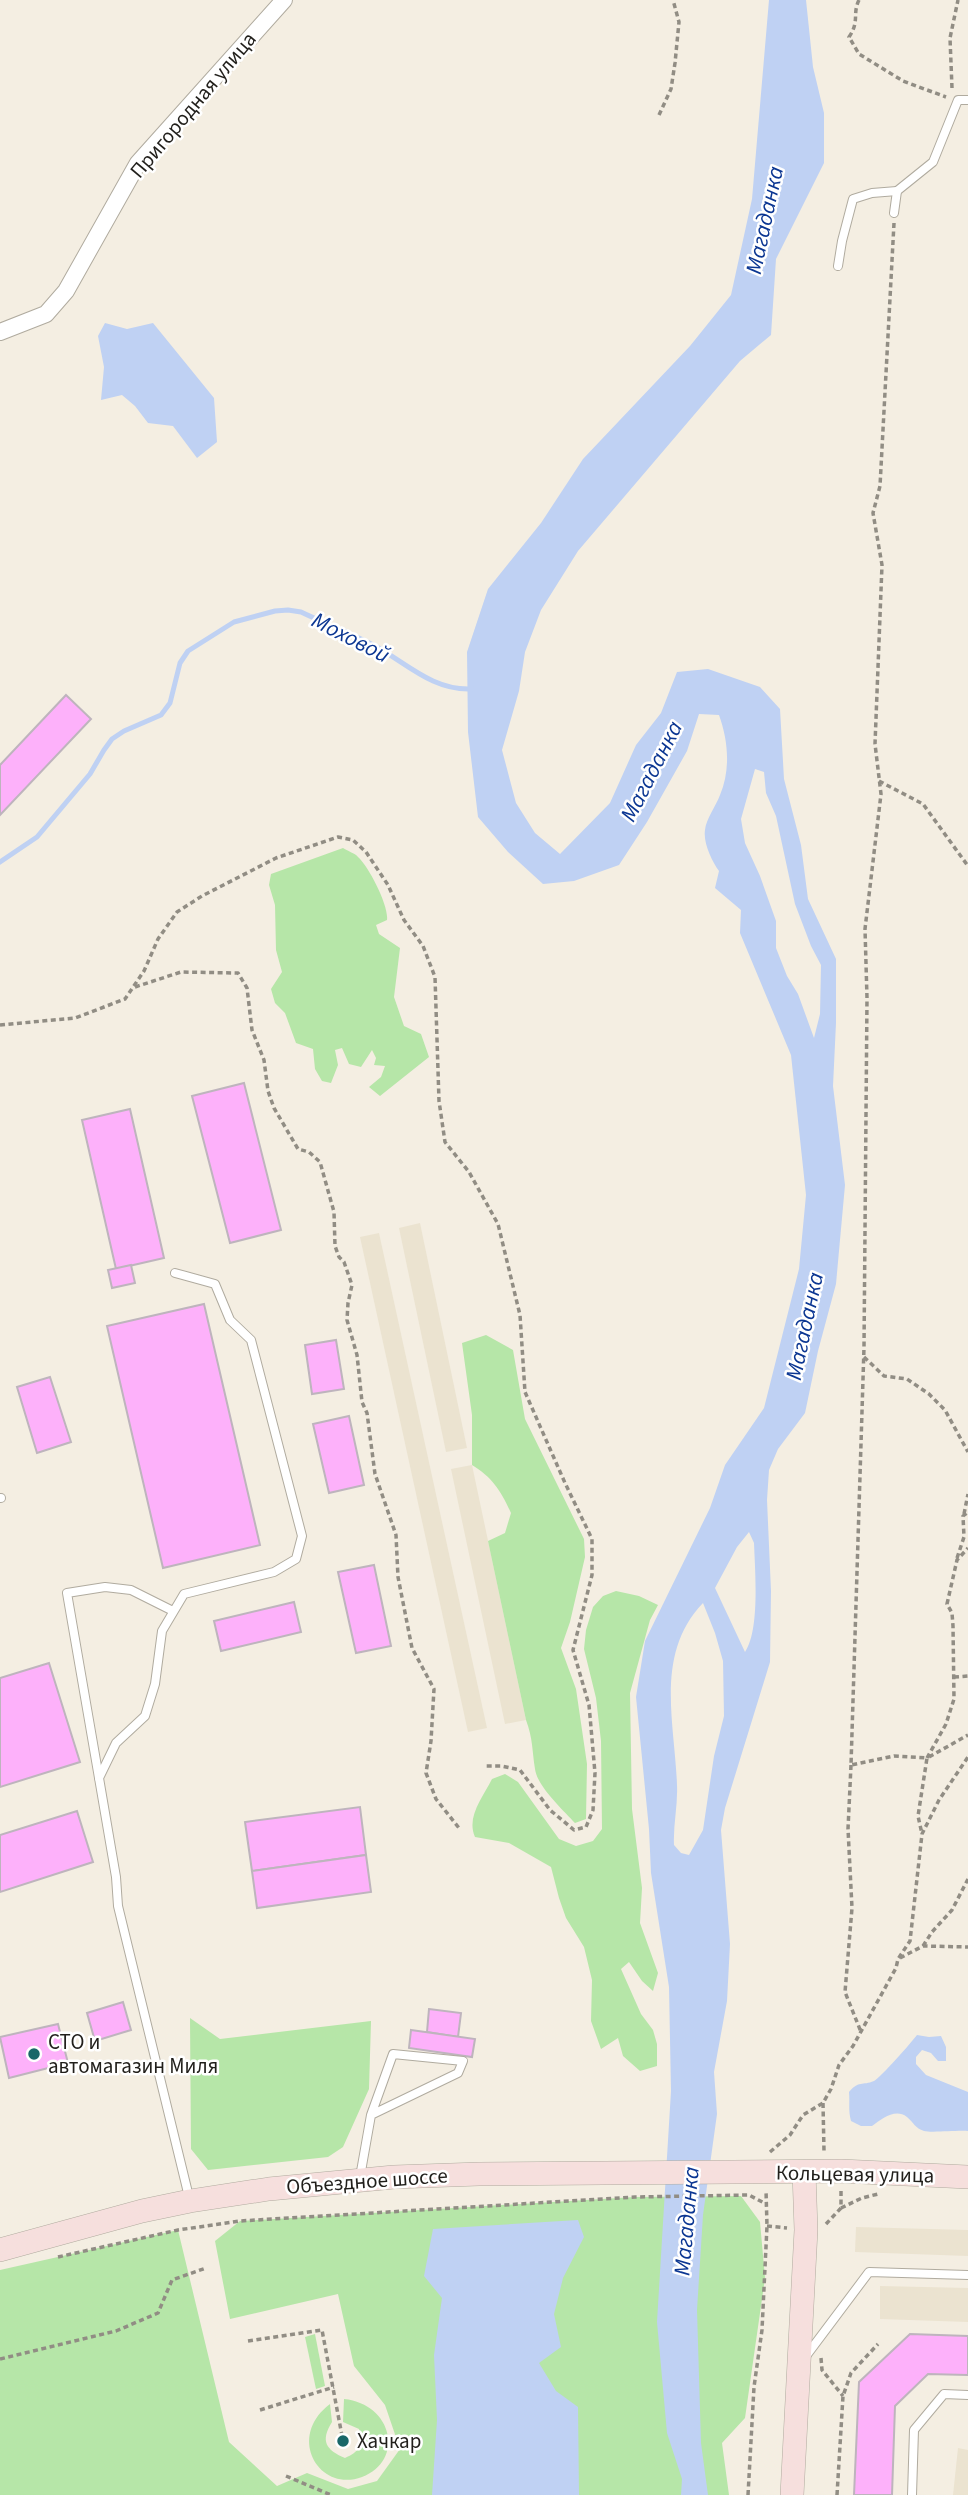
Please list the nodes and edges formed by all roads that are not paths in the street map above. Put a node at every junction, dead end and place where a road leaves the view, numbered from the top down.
1 (284, 0) edge
2 (968, 100) edge
3 (897, 191) junction
4 (894, 213) road end
5 (838, 266) dead end
6 (0, 332) edge
7 (175, 1273) dead end
8 (173, 1611) junction
9 (99, 1778) junction
10 (371, 2115) junction
11 (804, 2172) junction
12 (741, 2173) joint
13 (968, 2177) edge
14 (360, 2180) junction
15 (190, 2201) junction
16 (0, 2250) edge
17 (968, 2275) edge
18 (799, 2365) junction
19 (968, 2395) edge
20 (792, 2495) edge
21 (912, 2495) edge

1 - 6 street, Пригородная улица
2 - 3 lane
3 - 4 lane
3 - 5 lane
7 - 8 lane
8 - 9 lane
8 - 9 lane
9 - 15 lane
10 - 10 lane
10 - 14 lane
11 - 12 street, Кольцевая улица
11 - 13 street, Кольцевая улица
11 - 18 street
12 - 14 street, Объездное шоссе
14 - 15 street, Объездное шоссе
15 - 16 street, Объездное шоссе
17 - 18 lane
18 - 20 street
19 - 21 lane

